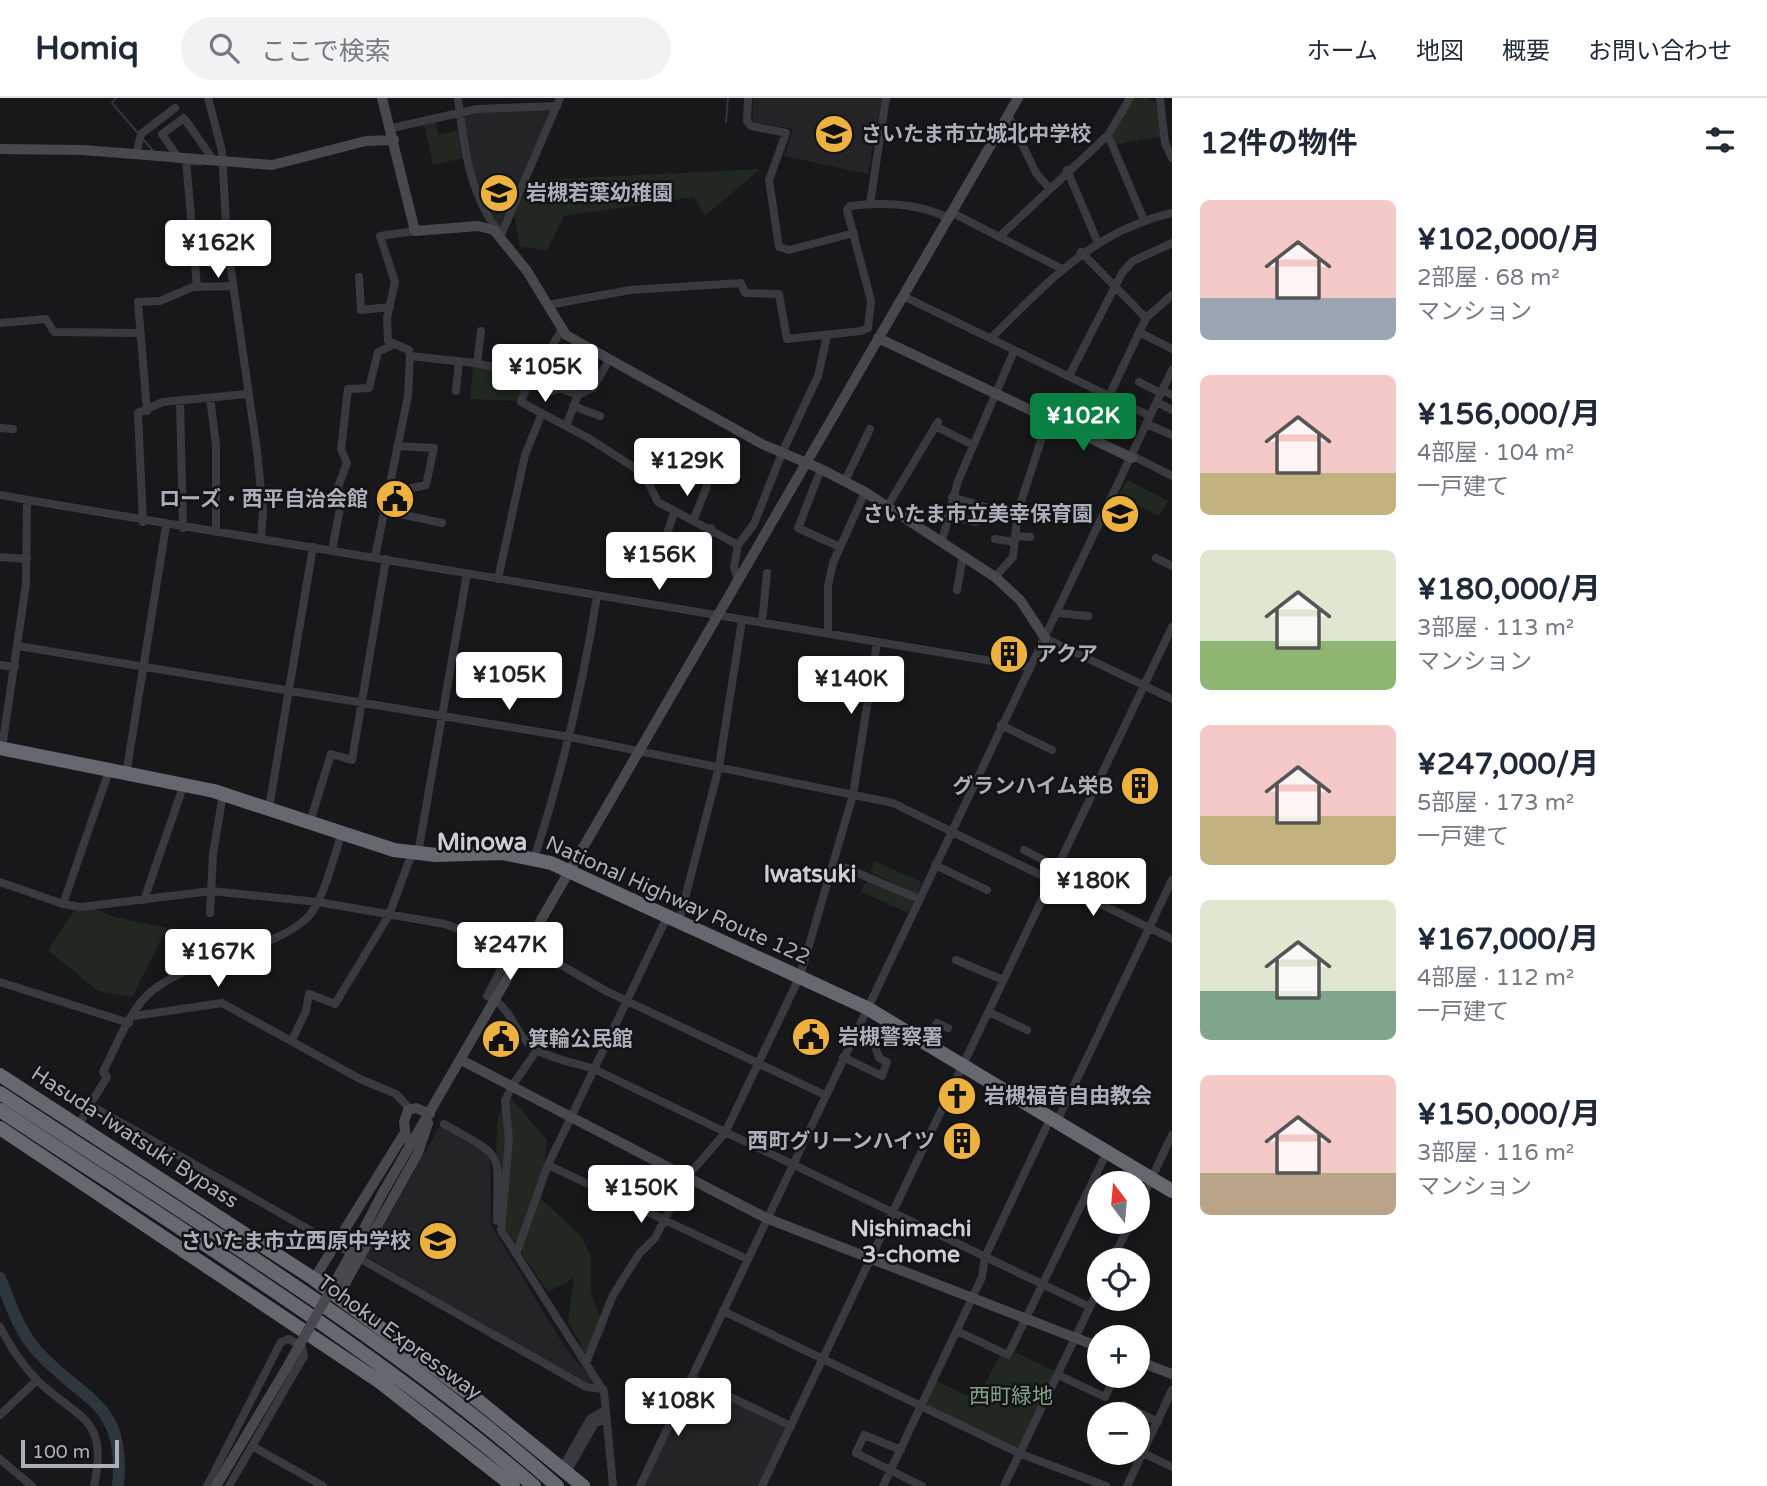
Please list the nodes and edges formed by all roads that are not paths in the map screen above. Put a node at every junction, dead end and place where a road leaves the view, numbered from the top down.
1 (208, 98) edge
2 (382, 98) edge
3 (458, 98) edge
4 (748, 98) edge
5 (886, 98) edge
6 (1130, 98) edge
7 (1160, 98) edge
8 (1015, 100) edge
9 (558, 102) edge
10 (175, 108) dead end
11 (460, 112) junction
12 (1008, 115) junction
13 (391, 128) junction
14 (1108, 135) junction
15 (394, 140) junction
16 (1169, 143) edge
17 (0, 149) edge
18 (136, 155) junction
19 (1172, 158) edge
20 (183, 160) junction
21 (218, 162) junction
22 (1067, 170) junction
23 (1049, 188) junction
24 (870, 204) junction
25 (1172, 214) edge
26 (950, 215) junction
27 (1144, 220) junction
28 (415, 231) junction
29 (854, 233) junction
30 (501, 235) junction
31 (1000, 236) junction
32 (1098, 243) junction
33 (1172, 243) edge
34 (1082, 252) junction
35 (1062, 269) junction
36 (359, 277) dead end
37 (1114, 285) junction
38 (233, 286) junction
39 (197, 287) junction
40 (1172, 295) edge
41 (903, 296) junction
42 (548, 305) junction
43 (390, 307) junction
44 (1146, 318) junction
45 (0, 323) edge
46 (868, 328) junction
47 (481, 331) dead end
48 (561, 331) junction
49 (1139, 332) junction
50 (140, 333) junction
51 (827, 336) junction
52 (880, 336) junction
53 (991, 338) junction
54 (576, 343) junction
55 (393, 345) junction
56 (1172, 349) edge
57 (1014, 351) junction
58 (547, 354) junction
59 (410, 356) junction
60 (609, 360) junction
61 (459, 361) junction
62 (477, 363) junction
63 (567, 365) junction
64 (1172, 370) edge
65 (1069, 376) junction
66 (531, 379) junction
67 (596, 380) junction
68 (1139, 382) dead end
69 (559, 388) junction
70 (456, 391) dead end
71 (1161, 391) junction
72 (994, 393) junction
73 (247, 394) junction
74 (1110, 394) junction
75 (578, 395) junction
76 (1172, 395) edge
77 (210, 398) junction
78 (180, 401) junction
79 (1157, 402) junction
80 (573, 406) junction
81 (1172, 410) edge
82 (147, 411) junction
83 (542, 413) junction
84 (600, 416) dead end
85 (1048, 419) junction
86 (1149, 420) junction
87 (566, 426) junction
88 (0, 428) edge
89 (12, 429) dead end
90 (870, 429) dead end
91 (1172, 435) edge
92 (973, 445) junction
93 (397, 446) junction
94 (782, 453) junction
95 (1132, 457) junction
96 (807, 463) junction
97 (821, 468) junction
98 (1172, 476) edge
99 (845, 481) junction
100 (708, 486) dead end
101 (389, 487) junction
102 (864, 492) junction
103 (0, 495) edge
104 (953, 497) junction
105 (27, 500) junction
106 (887, 507) junction
107 (383, 510) junction
108 (1018, 511) junction
109 (674, 513) junction
110 (948, 516) junction
111 (694, 521) junction
112 (143, 522) junction
113 (976, 522) dead end
114 (442, 523) dead end
115 (166, 526) junction
116 (183, 528) junction
117 (710, 528) junction
118 (216, 532) junction
119 (1030, 537) dead end
120 (261, 539) junction
121 (995, 539) dead end
122 (1015, 539) junction
123 (942, 541) junction
124 (663, 545) dead end
125 (738, 545) junction
126 (313, 547) junction
127 (840, 547) junction
128 (332, 550) junction
129 (963, 556) junction
130 (0, 557) edge
131 (375, 557) junction
132 (1156, 558) dead end
133 (27, 559) junction
134 (386, 559) junction
135 (700, 564) dead end
136 (1172, 566) edge
137 (767, 573) dead end
138 (467, 574) junction
139 (995, 577) junction
140 (498, 579) junction
141 (738, 580) junction
142 (957, 590) dead end
143 (597, 596) junction
144 (1057, 613) junction
145 (717, 616) junction
146 (1088, 617) dead end
147 (742, 620) junction
148 (762, 623) junction
149 (1172, 627) edge
150 (828, 633) junction
151 (1045, 638) junction
152 (877, 642) junction
153 (18, 646) junction
154 (0, 665) edge
155 (15, 667) junction
156 (144, 667) junction
157 (1028, 667) junction
158 (1143, 685) junction
159 (289, 690) junction
160 (1172, 699) edge
161 (362, 702) junction
162 (443, 715) junction
163 (1001, 725) junction
164 (570, 737) junction
165 (1, 748) edge
166 (1052, 750) dead end
167 (639, 751) junction
168 (719, 767) junction
169 (109, 771) junction
170 (126, 775) junction
171 (184, 784) junction
172 (223, 794) junction
173 (853, 795) junction
174 (269, 808) junction
175 (310, 822) junction
176 (342, 832) junction
177 (950, 833) junction
178 (1024, 850) dead end
179 (415, 854) junction
180 (534, 859) junction
181 (934, 865) junction
182 (1057, 867) junction
183 (846, 868) dead end
184 (570, 871) junction
185 (1172, 880) edge
186 (1049, 881) junction
187 (0, 882) edge
188 (987, 890) dead end
189 (211, 891) junction
190 (919, 898) junction
191 (144, 900) junction
192 (318, 902) junction
193 (63, 904) junction
194 (210, 913) dead end
195 (389, 915) junction
196 (673, 918) junction
197 (1149, 928) junction
198 (1172, 939) edge
199 (527, 946) junction
200 (956, 960) dead end
201 (800, 976) junction
202 (1003, 980) junction
203 (0, 982) edge
204 (495, 1000) junction
205 (626, 1000) junction
206 (867, 1008) junction
207 (989, 1012) junction
208 (131, 1020) junction
209 (948, 1028) dead end
210 (1027, 1030) dead end
211 (854, 1036) junction
212 (292, 1040) junction
213 (927, 1041) junction
214 (537, 1050) junction
215 (843, 1057) junction
216 (461, 1060) junction
217 (759, 1064) junction
218 (964, 1064) junction
219 (594, 1069) junction
220 (0, 1075) edge
221 (512, 1086) junction
222 (0, 1093) edge
223 (825, 1096) junction
224 (90, 1105) junction
225 (410, 1109) junction
226 (0, 1110) edge
227 (430, 1114) junction
228 (571, 1118) junction
229 (1054, 1119) junction
230 (443, 1124) dead end
231 (78, 1126) junction
232 (0, 1129) edge
233 (725, 1133) junction
234 (404, 1134) junction
235 (1172, 1135) edge
236 (411, 1147) junction
237 (1107, 1152) junction
238 (548, 1165) junction
239 (792, 1165) junction
240 (685, 1178) junction
241 (1151, 1179) junction
242 (1172, 1191) edge
243 (893, 1212) junction
244 (766, 1218) junction
245 (666, 1221) junction
246 (501, 1230) junction
247 (349, 1249) junction
248 (516, 1254) junction
249 (985, 1257) junction
250 (747, 1259) junction
251 (870, 1259) junction
252 (314, 1279) junction
253 (1042, 1285) junction
254 (338, 1296) junction
255 (972, 1298) junction
256 (1087, 1306) edge
257 (723, 1311) junction
258 (1088, 1311) edge
259 (284, 1317) junction
260 (1026, 1319) junction
261 (0, 1327) edge
262 (957, 1331) junction
263 (1075, 1338) junction
264 (281, 1342) junction
265 (1087, 1342) edge
266 (325, 1344) junction
267 (304, 1356) junction
268 (822, 1359) junction
269 (586, 1363) junction
270 (1150, 1366) edge
271 (1172, 1374) edge
272 (1058, 1375) junction
273 (691, 1378) junction
274 (37, 1380) junction
275 (1109, 1388) edge
276 (603, 1389) junction
277 (1172, 1390) edge
278 (922, 1406) junction
279 (605, 1410) junction
280 (0, 1415) edge
281 (1150, 1418) edge
282 (605, 1420) junction
283 (1158, 1422) junction
284 (791, 1426) junction
285 (1150, 1439) edge
286 (252, 1446) junction
287 (901, 1450) junction
288 (1021, 1454) junction
289 (1150, 1456) edge
290 (0, 1459) edge
291 (1137, 1465) edge
292 (566, 1467) junction
293 (1172, 1467) edge
294 (891, 1471) junction
295 (32, 1486) edge
296 (94, 1486) edge
297 (207, 1486) edge
298 (216, 1486) edge
299 (229, 1486) edge
300 (323, 1486) edge
301 (513, 1486) edge
302 (534, 1486) edge
303 (557, 1486) edge
304 (583, 1486) edge
305 (613, 1486) edge
306 (640, 1486) edge
307 (762, 1486) edge
308 (883, 1486) edge
309 (922, 1486) edge
310 (1004, 1486) edge
311 (1106, 1486) edge
312 (1127, 1486) edge

1 - 21 street
2 - 13 street
3 - 11 street
4 - 29 street
5 - 24 street
6 - 14 street
7 - 16 street
8 - 12 street
9 - 11 street
9 - 30 street
10 - 18 street
11 - 13 street
11 - 30 street
12 - 23 street
12 - 26 street
13 - 15 street
14 - 22 street
14 - 27 street
15 - 21 street
15 - 28 street
16 - 19 street
17 - 18 street
18 - 20 street
20 - 21 street
20 - 21 street
20 - 39 street
21 - 38 street
22 - 23 street
22 - 32 street
23 - 31 street
24 - 26 street
24 - 29 street
25 - 27 street
26 - 31 street
26 - 41 street
27 - 32 street
28 - 30 street
28 - 43 street
29 - 46 street
30 - 42 street
31 - 35 street
32 - 34 street
33 - 37 street
34 - 35 street
34 - 37 street
35 - 53 street
36 - 43 street
37 - 44 street
37 - 65 street
38 - 39 street
38 - 73 street
39 - 50 street
40 - 44 street
41 - 52 street
41 - 53 street
42 - 48 street
42 - 51 street
43 - 55 street
44 - 49 street
45 - 50 street
46 - 51 street
46 - 52 street
47 - 62 street
48 - 54 street
48 - 58 street
49 - 56 street
49 - 74 street
50 - 82 street
51 - 94 street
52 - 72 street
52 - 96 street
53 - 57 street
54 - 60 street
54 - 63 street
55 - 59 street
55 - 128 street
57 - 65 street
57 - 72 street
58 - 63 street
58 - 66 street
59 - 61 street
59 - 93 street
60 - 67 street
60 - 94 street
61 - 62 street
61 - 70 street
62 - 66 street
63 - 67 street
63 - 69 street
64 - 71 street
65 - 74 street
66 - 69 street
66 - 83 street
67 - 75 street
68 - 71 street
69 - 75 street
71 - 76 street
71 - 79 street
72 - 85 street
72 - 92 street
73 - 77 street
73 - 120 street
74 - 86 street
75 - 80 street
77 - 78 street
77 - 118 street
78 - 82 street
78 - 116 street
79 - 81 street
79 - 86 street
80 - 84 street
80 - 87 street
82 - 112 street
83 - 87 street
83 - 140 street
85 - 95 street
85 - 108 street
86 - 91 street
86 - 95 street
87 - 109 street
88 - 89 street
90 - 99 street
92 - 104 street
92 - 106 street
93 - 101 street
93 - 101 street
94 - 96 street
94 - 125 street
95 - 98 street
95 - 144 street
96 - 97 street
96 - 141 street
97 - 99 street
97 - 127 street
99 - 102 street
100 - 111 street
101 - 107 street
102 - 106 street
102 - 127 street
103 - 105 street
104 - 108 street
104 - 110 street
105 - 112 street
105 - 133 street
106 - 123 street
107 - 114 street
107 - 131 street
108 - 122 street
109 - 111 street
109 - 124 street
110 - 113 street
110 - 123 street
111 - 117 street
112 - 115 street
115 - 116 street
115 - 156 street
116 - 118 street
117 - 125 street
117 - 135 street
118 - 120 street
119 - 122 street
120 - 126 street
121 - 122 street
122 - 139 street
123 - 129 street
125 - 141 street
126 - 128 street
126 - 159 street
127 - 150 street
128 - 131 street
129 - 139 street
129 - 142 street
130 - 133 street
131 - 134 street
132 - 136 street
133 - 153 street
134 - 138 street
134 - 161 street
137 - 148 street
138 - 140 street
138 - 162 street
139 - 151 street
140 - 143 street
141 - 145 street
143 - 145 street
143 - 164 street
144 - 146 street
144 - 151 street
145 - 147 street
145 - 167 street
147 - 148 street
147 - 168 street
148 - 150 street
149 - 158 street
150 - 152 street
151 - 157 street
151 - 158 street
152 - 157 street
152 - 173 street
153 - 155 street
153 - 156 street
154 - 155 street
155 - 165 street
156 - 159 street
156 - 170 street
157 - 163 street
158 - 160 street
158 - 182 street
159 - 161 street
159 - 174 street
161 - 162 street
161 - 175 street
162 - 164 street
162 - 179 street
163 - 166 street
163 - 177 street
164 - 167 street
164 - 180 street
165 - 169 highway, National Highway Route 122
167 - 168 street
167 - 184 street
168 - 173 street
168 - 196 street
169 - 170 highway, National Highway Route 122
169 - 193 street
170 - 171 highway, National Highway Route 122
171 - 172 highway, National Highway Route 122
171 - 191 street
172 - 174 highway, National Highway Route 122
172 - 189 street
173 - 177 street
173 - 201 street
174 - 175 highway, National Highway Route 122
175 - 176 highway, National Highway Route 122
176 - 179 highway, National Highway Route 122
176 - 192 street
177 - 181 street
177 - 186 street
178 - 182 street
179 - 180 highway, National Highway Route 122
179 - 195 street
180 - 184 highway, National Highway Route 122
181 - 188 street
181 - 190 street
182 - 186 street
183 - 190 street
184 - 196 highway, National Highway Route 122
184 - 199 street
185 - 197 street
186 - 197 street
186 - 202 street
187 - 193 street
189 - 191 street
189 - 192 street
189 - 194 street
190 - 206 street
191 - 193 street
192 - 195 street
192 - 208 street
195 - 204 street
195 - 212 street
196 - 201 highway, National Highway Route 122
196 - 205 street
197 - 198 street
197 - 229 street
199 - 204 street
199 - 205 street
200 - 202 street
201 - 206 highway, National Highway Route 122
201 - 217 street
202 - 207 street
203 - 208 street
204 - 214 street
204 - 216 street
205 - 217 street
205 - 219 street
206 - 211 street
206 - 213 highway, National Highway Route 122
207 - 210 street
207 - 218 street
208 - 212 street
208 - 224 street
209 - 213 street
211 - 215 street
211 - 215 street
212 - 225 street
213 - 218 highway, National Highway Route 122
214 - 219 street
214 - 221 street
215 - 223 street
216 - 221 street
216 - 227 street
217 - 223 street
217 - 233 street
218 - 229 highway, National Highway Route 122
218 - 243 street
219 - 228 street
219 - 233 street
220 - 231 highway, Hasuda-Iwatsuki Bypass
221 - 228 street
221 - 246 street
222 - 303 highway, Tohoku Expressway
223 - 239 street
224 - 231 street
224 - 247 street
225 - 227 street
225 - 234 street
226 - 302 highway, Tohoku Expressway
227 - 236 street
227 - 247 street
228 - 238 street
228 - 240 street
229 - 237 highway, National Highway Route 122
229 - 249 street
230 - 246 street
231 - 252 highway, Hasuda-Iwatsuki Bypass
232 - 259 highway
233 - 239 street
233 - 240 street
234 - 236 street
234 - 247 street
235 - 241 street
236 - 247 street
237 - 241 highway, National Highway Route 122
237 - 253 street
238 - 245 street
238 - 248 street
239 - 243 street
239 - 244 street
240 - 244 street
240 - 245 street
241 - 242 highway, National Highway Route 122
243 - 249 street
243 - 251 street
244 - 250 street
244 - 251 street
245 - 250 street
245 - 269 street
246 - 248 street
247 - 252 street
247 - 254 street
247 - 276 street
247 - 298 street
248 - 269 street
249 - 253 street
249 - 255 street
250 - 257 street
251 - 255 street
251 - 268 street
252 - 254 highway, Hasuda-Iwatsuki Bypass
253 - 256 street
253 - 260 street
254 - 292 highway, Hasuda-Iwatsuki Bypass
255 - 260 street
255 - 262 street
257 - 268 street
257 - 273 street
258 - 263 street
259 - 264 street
259 - 266 highway
260 - 262 street
260 - 263 street
261 - 274 street
262 - 278 street
263 - 265 street
263 - 272 street
264 - 267 street
264 - 297 street
266 - 267 street
266 - 301 highway
267 - 286 street
268 - 278 street
268 - 284 street
269 - 276 street
270 - 271 street
272 - 275 street
272 - 288 street
273 - 284 street
273 - 306 street
274 - 280 street
274 - 296 street
276 - 279 street
277 - 283 street
278 - 287 street
278 - 288 street
279 - 282 street
279 - 292 street
281 - 283 street
282 - 292 street
282 - 305 street
283 - 285 street
284 - 307 street
286 - 299 street
286 - 300 street
287 - 294 street
287 - 294 street
288 - 310 street
288 - 311 street
289 - 293 street
290 - 295 street
291 - 312 street
292 - 304 highway, Hasuda-Iwatsuki Bypass
294 - 308 street
294 - 309 street

